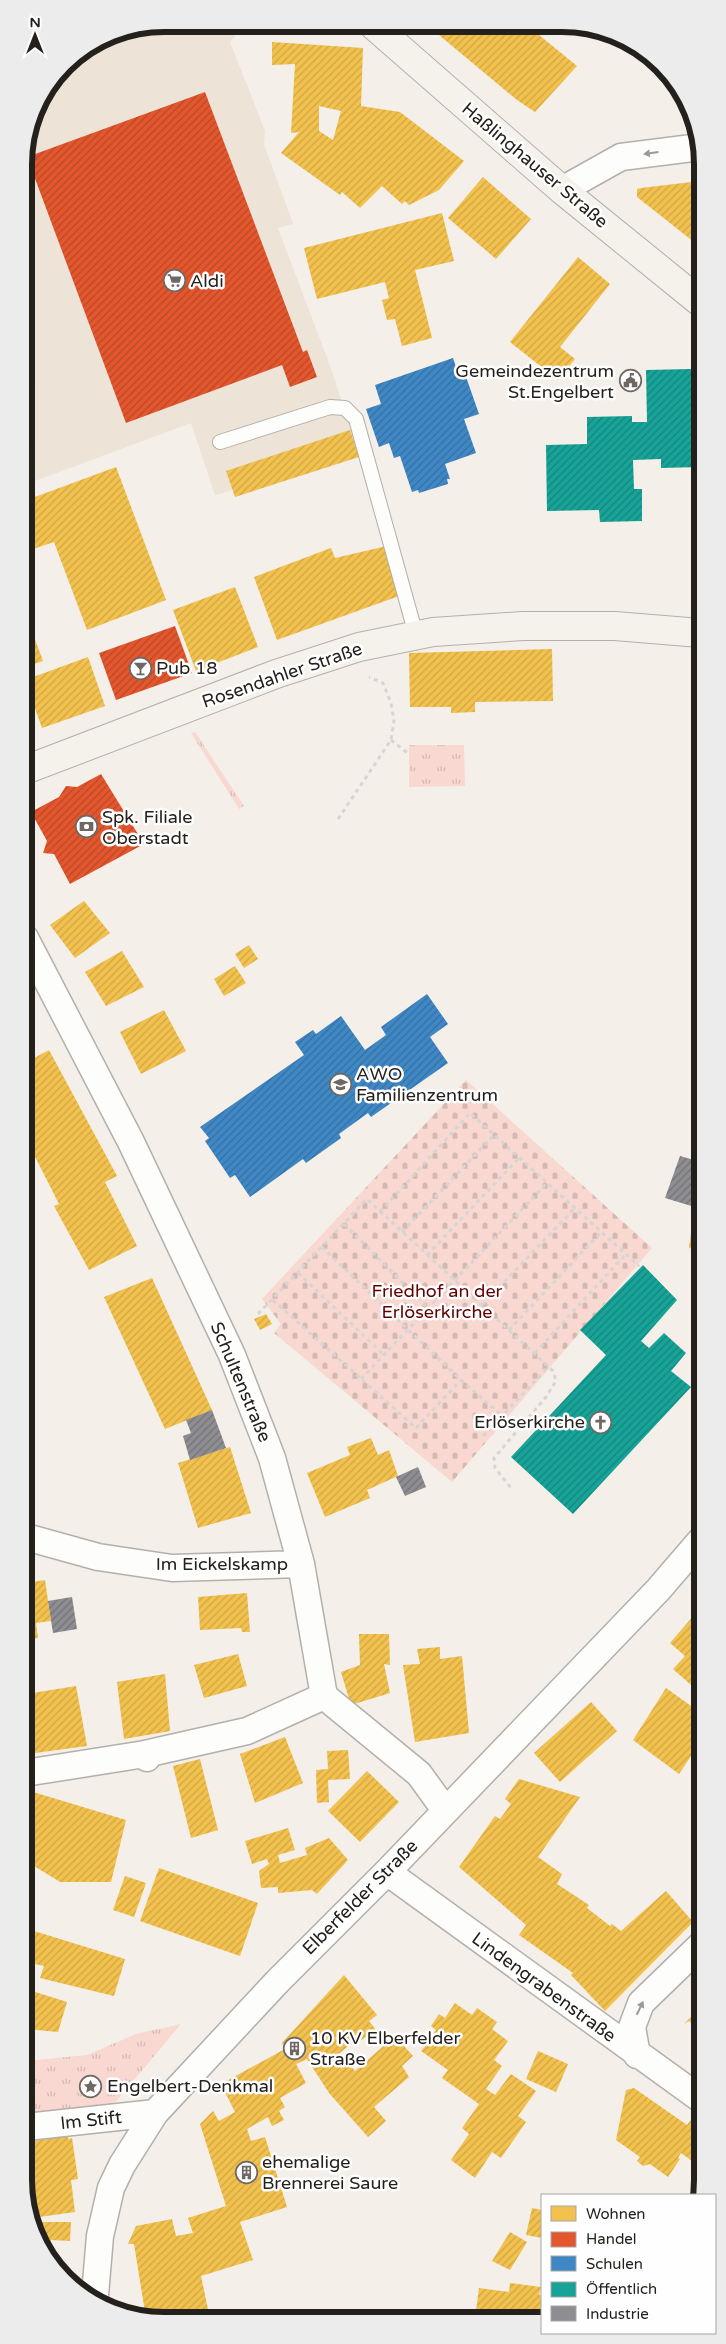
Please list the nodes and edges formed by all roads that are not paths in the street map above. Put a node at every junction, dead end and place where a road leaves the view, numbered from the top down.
1 (381, 32) edge
2 (692, 148) edge
3 (562, 190) junction
4 (694, 297) edge
5 (220, 442) dead end
6 (694, 632) edge
7 (416, 635) junction
8 (33, 767) edge
9 (33, 953) edge
10 (32, 1539) edge
11 (693, 1549) edge
12 (301, 1564) junction
13 (324, 1696) junction
14 (32, 1772) edge
15 (445, 1810) junction
16 (387, 1872) junction
17 (693, 1953) edge
18 (637, 2055) junction
19 (693, 2094) edge
20 (155, 2113) junction
21 (32, 2126) edge
22 (95, 2292) edge

1 - 3 main road, Haßlinghauser Straße
2 -> 3 street
3 - 4 main road, Haßlinghauser Straße
5 - 7 lane
6 - 7 main road, Rosendahler Straße
7 - 8 main road, Rosendahler Straße
9 - 12 street, Schultenstraße
10 - 12 street, Im Eickelskamp
11 - 15 street, Elberfelder Straße
12 - 13 street, Schultenstraße
13 - 14 street
13 - 15 street
15 - 16 street, Elberfelder Straße
16 - 18 street, Lindengrabenstraße
16 - 20 street, Elberfelder Straße
18 -> 17 street
18 - 19 street, Lindengrabenstraße
20 - 21 street, Im Stift
20 - 22 street, Elberfelder Straße

